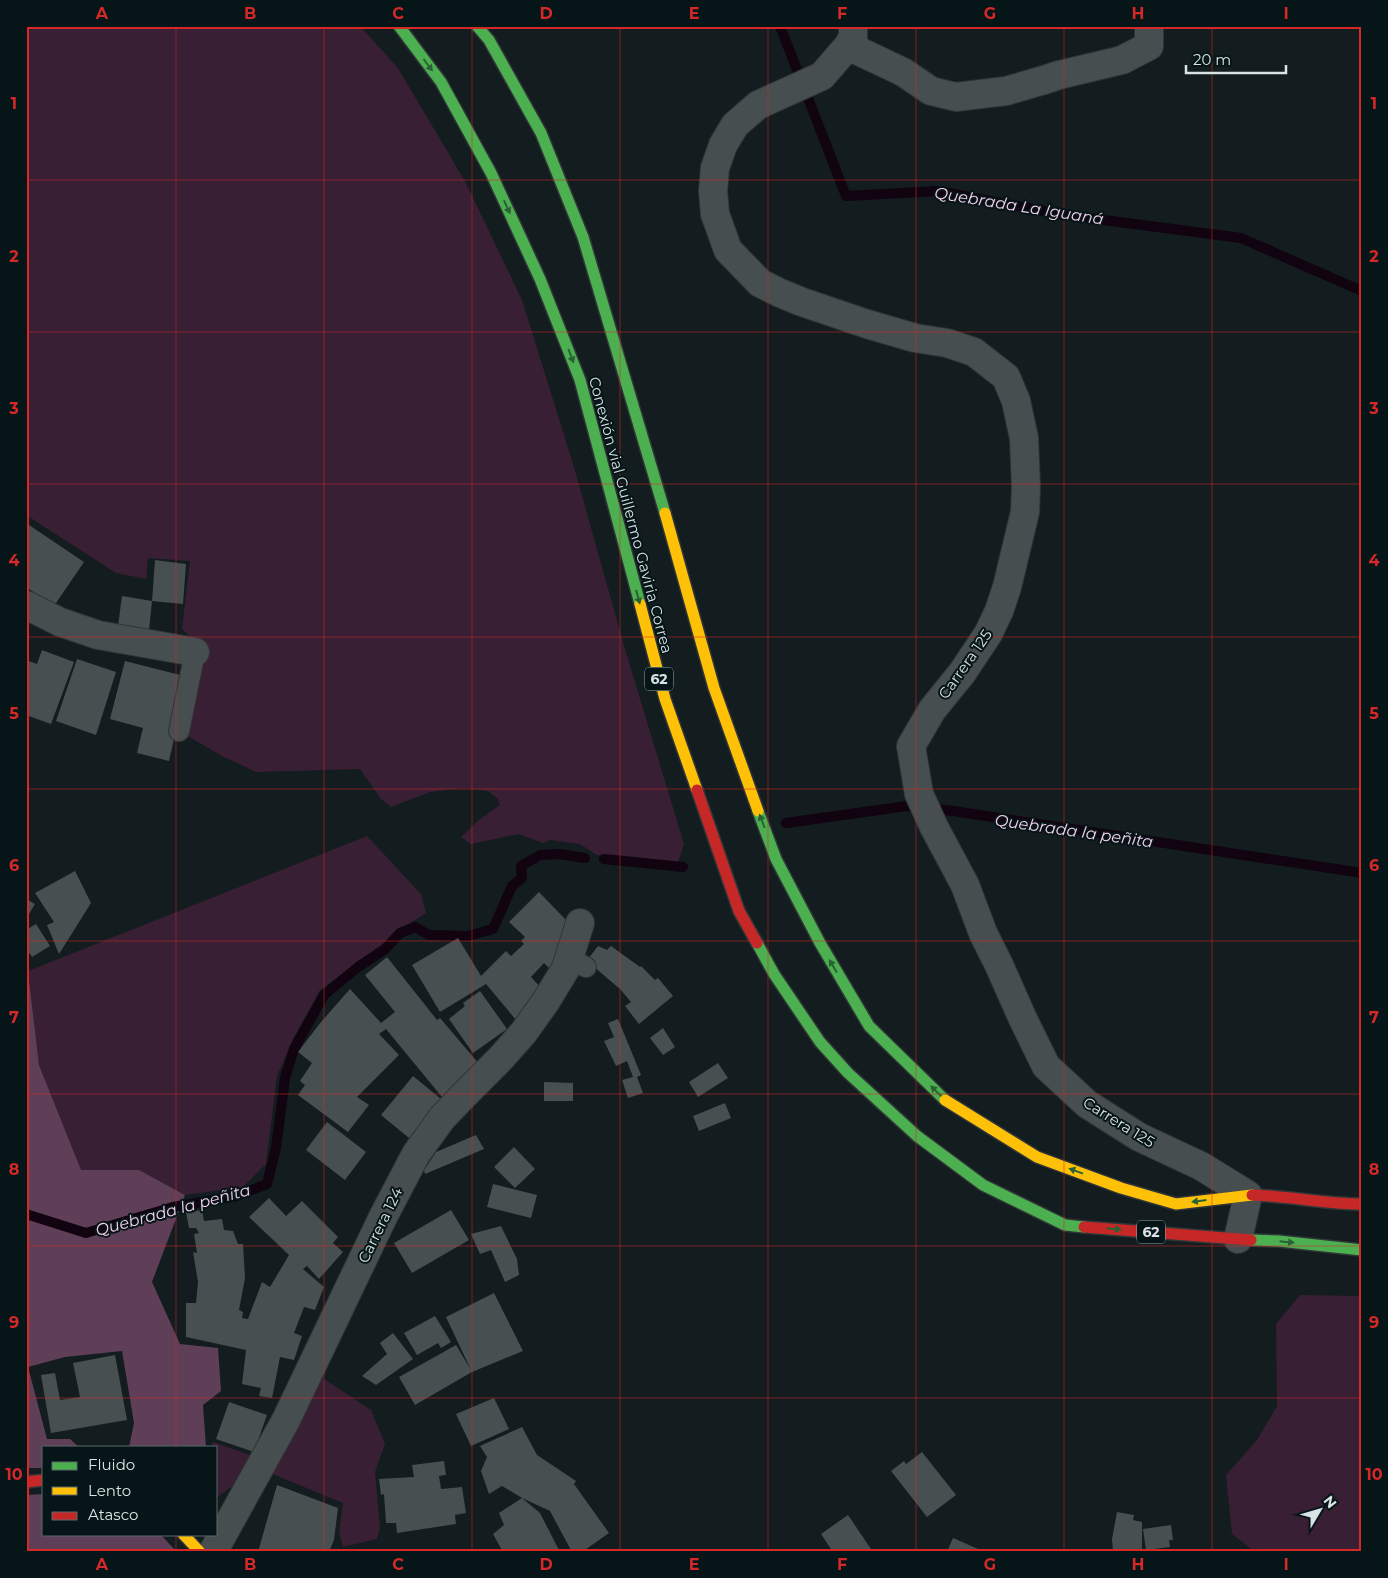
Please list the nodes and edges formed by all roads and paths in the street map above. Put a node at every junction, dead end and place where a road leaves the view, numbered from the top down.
1 (399, 26) edge
2 (477, 26) edge
3 (851, 36) edge
4 (1149, 36) edge
5 (26, 605) edge
6 (195, 652) joint
7 (179, 731) dead end
8 (580, 923) dead end
9 (1248, 1195) junction
10 (1362, 1204) edge
11 (1238, 1239) junction
12 (1362, 1250) edge
13 (42, 1480) edge
14 (26, 1482) edge
15 (184, 1536) edge
16 (200, 1552) edge
17 (213, 1552) edge

1 -> 11 main road, Conexión vial Guillermo Gaviria Correa / 62
9 -> 2 main road, Conexión vial Guillermo Gaviria Correa / 62
3 - 4 street
3 - 9 street, Carrera 125
5 - 6 street
6 - 7 lane
8 - 17 street, Carrera 124
9 - 10 main road, Conexión vial Guillermo Gaviria Correa / 62
9 - 11 street
11 -> 12 main road, Conexión vial Guillermo Gaviria Correa / 62
13 - 14 main road
15 - 16 main road

